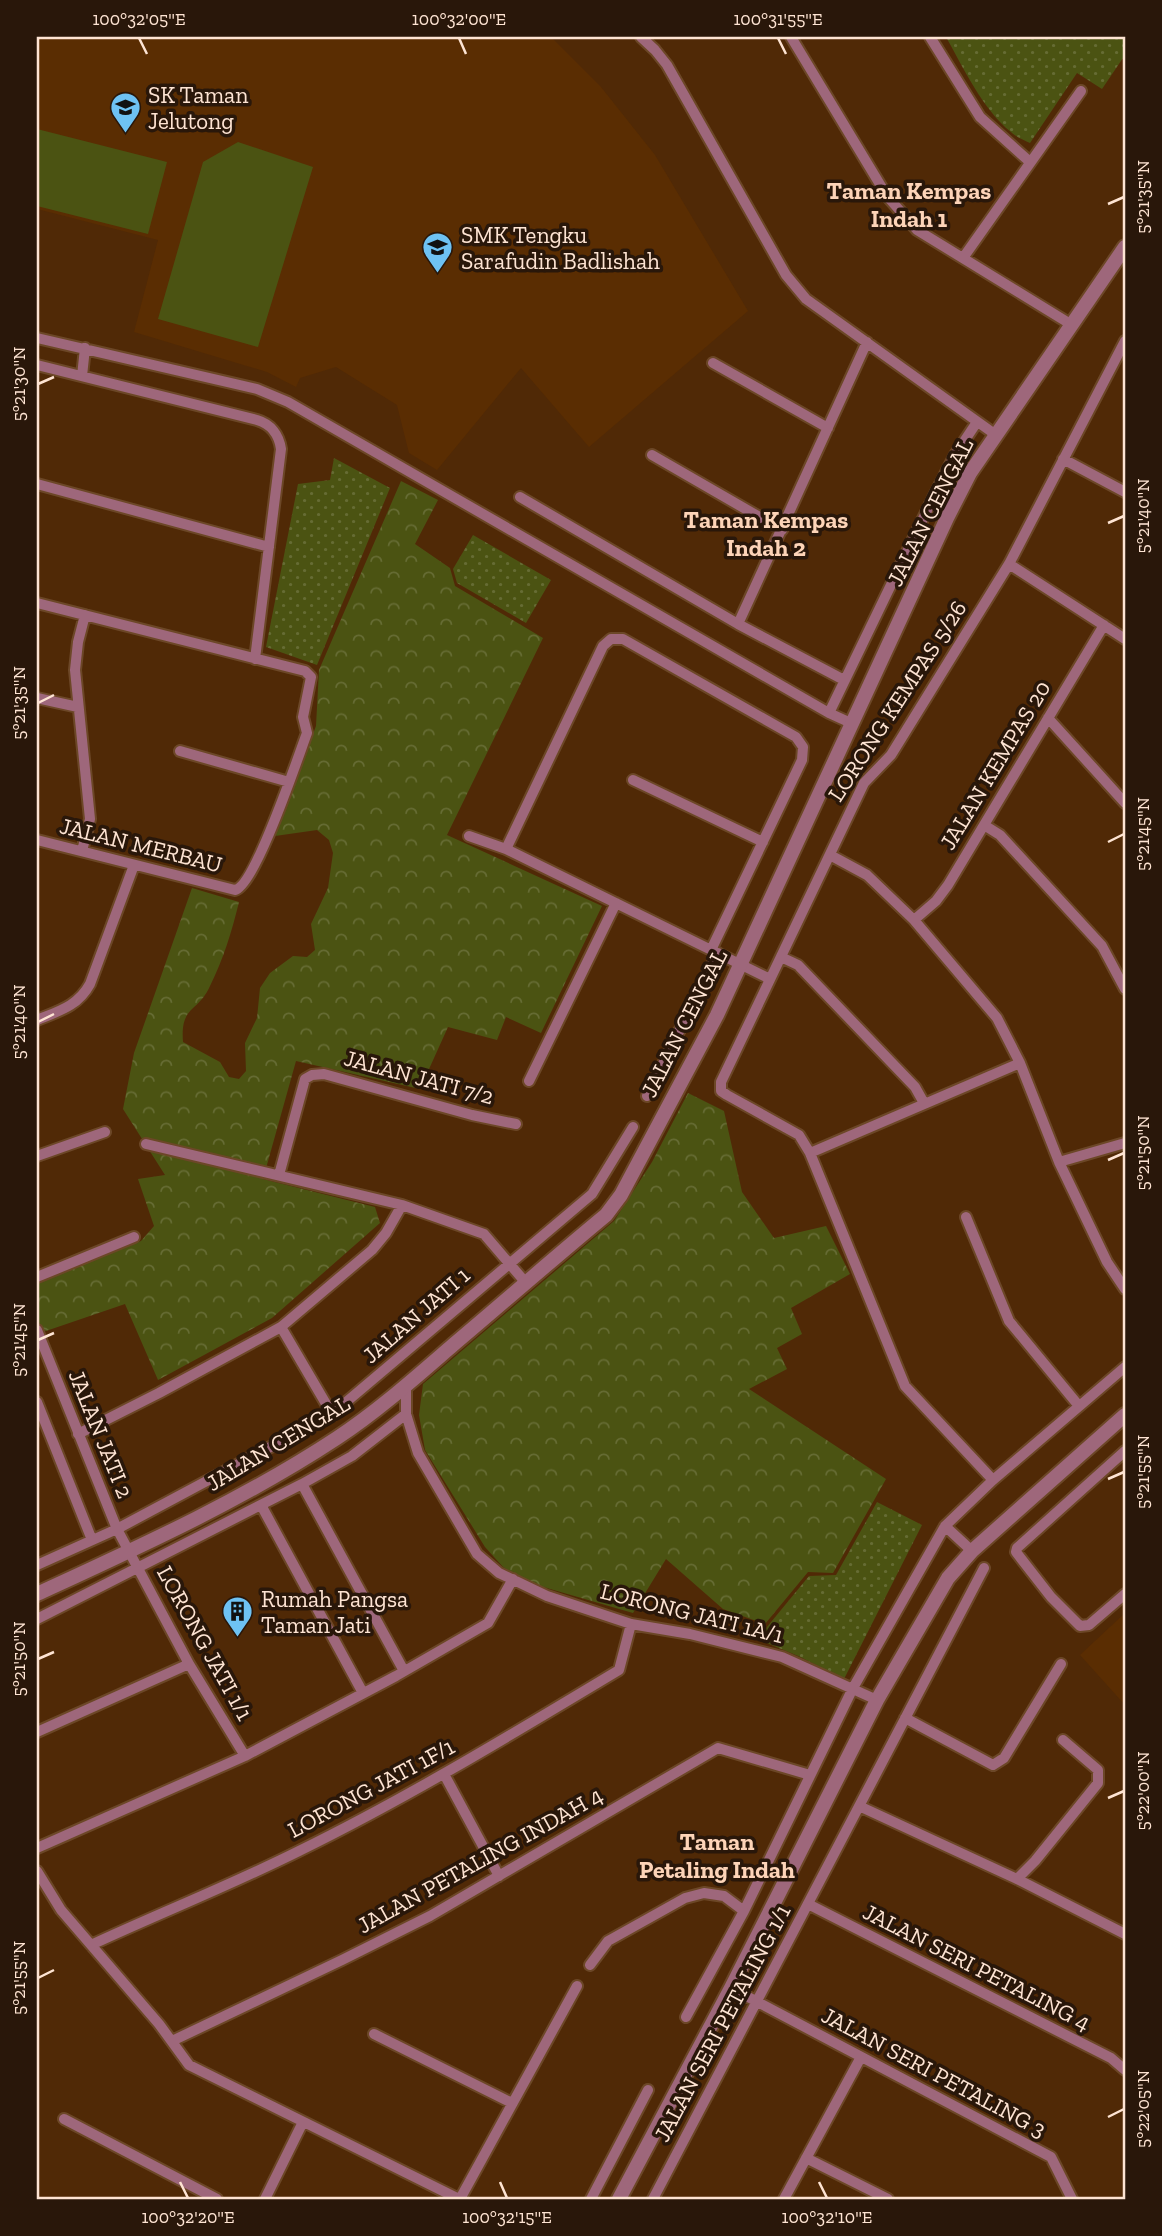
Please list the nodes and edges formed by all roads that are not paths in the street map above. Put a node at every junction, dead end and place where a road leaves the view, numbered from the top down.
1 (641, 37) edge
2 (791, 37) edge
3 (930, 37) edge
4 (1081, 91) dead end
5 (1030, 162) junction
6 (1125, 247) edge
7 (963, 258) junction
8 (1072, 326) junction
9 (37, 338) edge
10 (1125, 341) edge
11 (867, 342) junction
12 (85, 348) junction
13 (713, 363) dead end
14 (37, 365) edge
15 (82, 376) junction
16 (977, 422) junction
17 (828, 428) junction
18 (996, 435) junction
19 (652, 455) dead end
20 (1063, 459) junction
21 (37, 484) edge
22 (1125, 492) edge
23 (520, 497) dead end
24 (782, 530) junction
25 (269, 547) junction
26 (1009, 564) junction
27 (37, 603) edge
28 (85, 615) junction
29 (738, 624) junction
30 (1104, 625) junction
31 (1125, 639) edge
32 (255, 659) junction
33 (844, 680) junction
34 (37, 698) edge
35 (78, 707) junction
36 (828, 713) junction
37 (1048, 718) junction
38 (853, 724) junction
39 (180, 751) dead end
40 (633, 780) dead end
41 (289, 782) junction
42 (1125, 803) edge
43 (984, 825) junction
44 (469, 836) dead end
45 (37, 840) edge
46 (763, 842) junction
47 (506, 849) junction
48 (82, 851) junction
49 (830, 855) junction
50 (134, 864) junction
51 (617, 903) junction
52 (914, 920) junction
53 (715, 951) junction
54 (781, 957) junction
55 (740, 965) junction
56 (770, 979) junction
57 (1125, 989) edge
58 (37, 1020) edge
59 (1020, 1063) junction
60 (529, 1081) dead end
61 (648, 1096) dead end
62 (924, 1103) junction
63 (516, 1124) dead end
64 (633, 1127) dead end
65 (105, 1132) dead end
66 (1125, 1143) edge
67 (146, 1144) dead end
68 (810, 1153) junction
69 (37, 1156) edge
70 (1059, 1162) junction
71 (279, 1175) junction
72 (402, 1205) junction
73 (966, 1217) dead end
74 (134, 1237) dead end
75 (508, 1263) junction
76 (38, 1274) edge
77 (526, 1283) junction
78 (1125, 1289) edge
79 (281, 1327) junction
80 (37, 1330) edge
81 (1125, 1367) edge
82 (406, 1385) junction
83 (37, 1402) edge
84 (1079, 1406) junction
85 (332, 1414) junction
86 (406, 1414) junction
87 (1125, 1415) edge
88 (78, 1434) junction
89 (1125, 1451) edge
90 (993, 1480) junction
91 (302, 1484) junction
92 (261, 1505) junction
93 (945, 1526) junction
94 (117, 1529) junction
95 (92, 1540) junction
96 (972, 1551) junction
97 (129, 1552) junction
98 (37, 1565) edge
99 (984, 1568) dead end
100 (139, 1569) junction
101 (513, 1579) junction
102 (37, 1594) edge
103 (1125, 1594) edge
104 (37, 1619) edge
105 (631, 1624) junction
106 (189, 1664) junction
107 (1060, 1664) dead end
108 (404, 1671) junction
109 (853, 1688) junction
110 (363, 1693) junction
111 (877, 1700) junction
112 (905, 1718) junction
113 (37, 1732) edge
114 (1063, 1740) dead end
115 (245, 1756) junction
116 (444, 1774) junction
117 (810, 1775) junction
118 (859, 1806) junction
119 (37, 1848) edge
120 (37, 1871) edge
121 (499, 1876) junction
122 (1017, 1879) junction
123 (808, 1904) junction
124 (744, 1911) junction
125 (1125, 1934) edge
126 (91, 1945) junction
127 (590, 1965) dead end
128 (577, 1986) dead end
129 (731, 1988) junction
130 (757, 2002) junction
131 (686, 2017) dead end
132 (374, 2034) dead end
133 (172, 2041) junction
134 (862, 2057) junction
135 (1125, 2070) edge
136 (648, 2090) dead end
137 (512, 2103) junction
138 (64, 2119) dead end
139 (303, 2122) junction
140 (806, 2158) junction
141 (866, 2188) junction
142 (217, 2199) edge
143 (265, 2199) edge
144 (459, 2199) edge
145 (591, 2199) edge
146 (619, 2199) edge
147 (653, 2199) edge
148 (784, 2199) edge
149 (861, 2199) edge
150 (888, 2199) edge
151 (1072, 2199) edge

1 - 11 street
2 - 7 street
3 - 5 street
4 - 5 street
5 - 7 street
6 - 8 street, JALAN CENGAL
7 - 8 street
8 - 18 street, JALAN CENGAL
9 - 12 street
10 - 20 street, LORONG KEMPAS 5/26
11 - 16 street
11 - 17 street
12 - 15 street
12 - 36 street
13 - 17 street
14 - 15 street
15 - 25 street
16 - 18 street
16 - 33 street
17 - 24 street
18 - 38 street, JALAN CENGAL
19 - 24 street
20 - 22 street
20 - 26 street, LORONG KEMPAS 5/26
21 - 25 street
23 - 29 street
24 - 29 street
25 - 32 street
26 - 30 street
26 - 49 street, LORONG KEMPAS 5/26
27 - 28 street
28 - 32 street
28 - 35 street
29 - 33 street
30 - 31 street
30 - 37 street, JALAN KEMPAS 20
32 - 41 street
33 - 36 street
34 - 35 street
35 - 48 street
36 - 38 street
37 - 42 street
37 - 43 street, JALAN KEMPAS 20
38 - 55 street, JALAN CENGAL
39 - 41 street
40 - 46 street
41 - 50 street, JALAN MERBAU
43 - 52 street, JALAN KEMPAS 20
43 - 57 street
44 - 47 street
45 - 48 street, JALAN MERBAU
46 - 47 street
46 - 53 street
47 - 51 street
48 - 50 street, JALAN MERBAU
49 - 52 street
49 - 54 street, LORONG KEMPAS 5/26
50 - 58 street
51 - 53 street
51 - 60 street
52 - 59 street
53 - 55 street
53 - 61 street
54 - 56 street, LORONG KEMPAS 5/26
54 - 62 street
55 - 56 street
55 - 77 street, JALAN CENGAL
56 - 68 street, LORONG KEMPAS 5/26
59 - 62 street
59 - 70 street
62 - 68 street
63 - 71 street, JALAN JATI 7/2
64 - 75 street, JALAN JATI 1
65 - 69 street
66 - 70 street
67 - 71 street
68 - 90 street
70 - 78 street
71 - 72 street
72 - 75 street
72 - 79 street
73 - 84 street
74 - 76 street
75 - 77 street
75 - 85 street, JALAN JATI 1
77 - 82 street, JALAN CENGAL
79 - 85 street
79 - 88 street
80 - 88 street, JALAN JATI 2
81 - 84 street
82 - 86 street, LORONG JATI 1A/1
82 - 97 street, JALAN CENGAL
83 - 95 street
84 - 90 street
85 - 94 street, JALAN JATI 1
86 - 91 street
86 - 101 street, LORONG JATI 1A/1
87 - 96 street
88 - 94 street, JALAN JATI 2
89 - 103 street
90 - 93 street
91 - 92 street
91 - 108 street
92 - 100 street
92 - 110 street
93 - 96 street
93 - 109 street
94 - 95 street, JALAN JATI 1
94 - 97 street, JALAN JATI 2
95 - 98 street, JALAN JATI 1
96 - 111 street
97 - 100 street, LORONG JATI 1/1
97 - 102 street, JALAN CENGAL
99 - 112 street, JALAN SERI PETALING 1/1
100 - 104 street
100 - 106 street, LORONG JATI 1/1
101 - 105 street, LORONG JATI 1A/1
101 - 108 street
105 - 109 street, LORONG JATI 1A/1
105 - 116 street, LORONG JATI 1F/1
106 - 113 street
106 - 115 street, LORONG JATI 1/1
107 - 112 street
108 - 110 street
109 - 111 street, LORONG JATI 1A/1
109 - 117 street
110 - 115 street
111 - 129 street
112 - 118 street, JALAN SERI PETALING 1/1
114 - 122 street
115 - 119 street
116 - 121 street
116 - 126 street, LORONG JATI 1F/1
117 - 121 street, JALAN PETALING INDAH 4
117 - 124 street
118 - 122 street
118 - 123 street, JALAN SERI PETALING 1/1
120 - 126 street
121 - 133 street, JALAN PETALING INDAH 4
122 - 125 street
123 - 130 street, JALAN SERI PETALING 1/1
123 - 135 street, JALAN SERI PETALING 4
124 - 127 street
124 - 131 street
126 - 133 street
128 - 137 street
129 - 130 street, JALAN SERI PETALING 3
129 - 146 street
130 - 134 street, JALAN SERI PETALING 3
130 - 147 street, JALAN SERI PETALING 1/1
132 - 137 street
133 - 139 street
134 - 140 street
134 - 151 street, JALAN SERI PETALING 3
136 - 145 street
137 - 144 street
138 - 142 street
139 - 143 street
139 - 144 street
140 - 141 street
140 - 148 street
141 - 149 street
141 - 150 street

